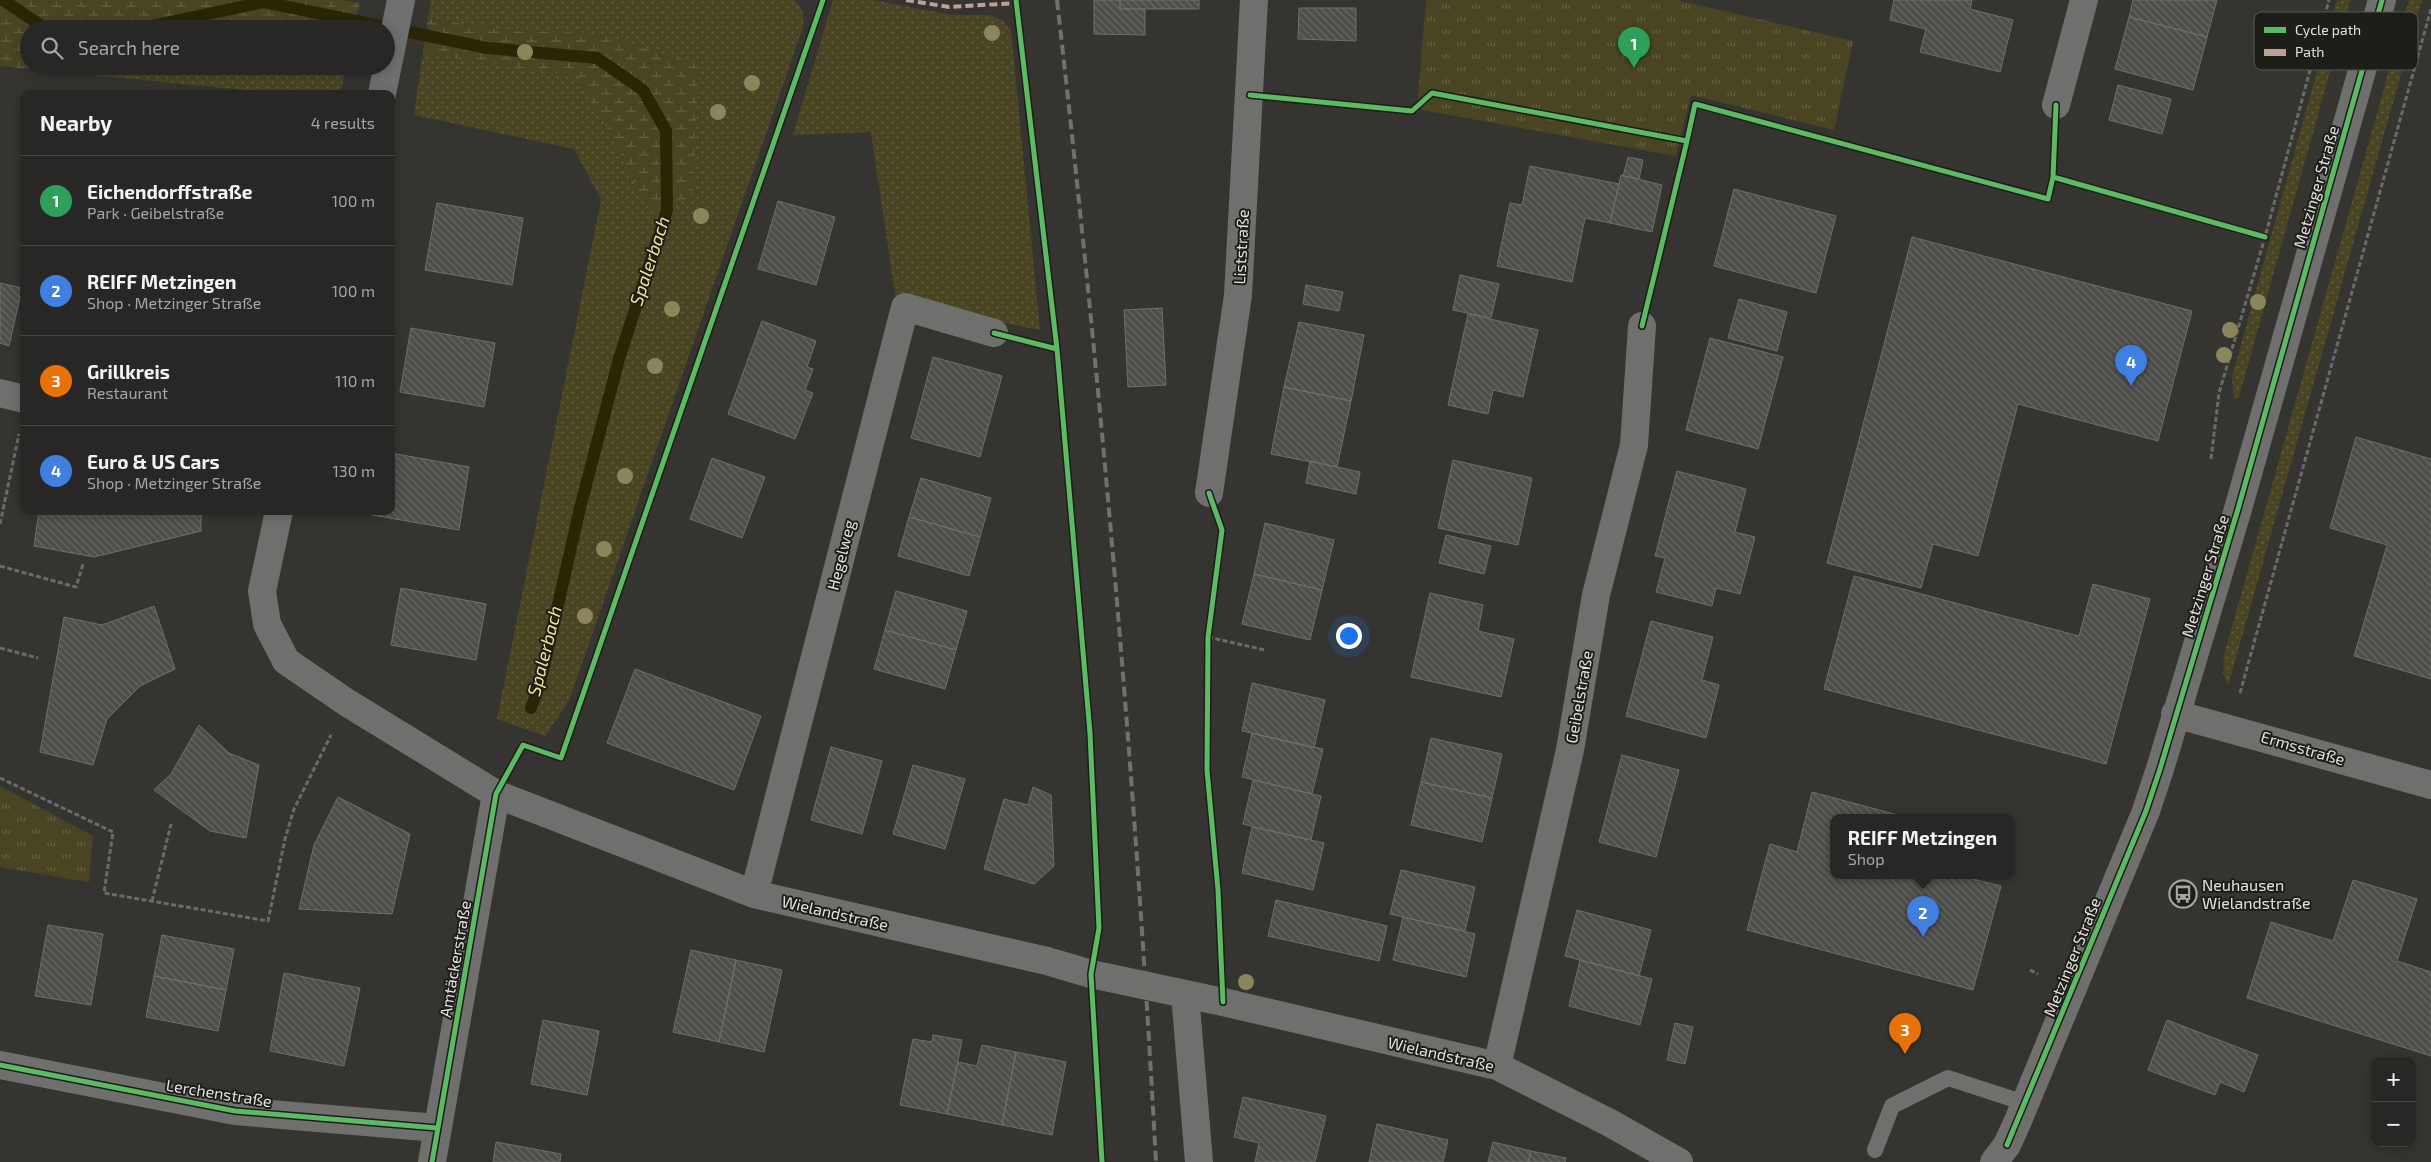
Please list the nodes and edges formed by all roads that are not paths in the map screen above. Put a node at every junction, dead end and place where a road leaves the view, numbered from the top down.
1 (1254, 0) edge
2 (2084, 0) edge
3 (400, 6) edge
4 (395, 35) edge
5 (2362, 70) edge
6 (387, 75) edge
7 (383, 90) edge
8 (2056, 105) dead end
9 (1642, 326) dead end
10 (994, 332) dead end
11 (0, 393) edge
12 (20, 398) edge
13 (1209, 493) dead end
14 (278, 515) edge
15 (2175, 714) junction
16 (2431, 785) edge
17 (496, 794) junction
18 (754, 894) junction
19 (1185, 994) junction
20 (0, 1065) edge
21 (1497, 1066) junction
22 (2025, 1104) junction
23 (438, 1128) junction
24 (1875, 1150) dead end
25 (2002, 1156) edge
26 (432, 1162) edge
27 (1199, 1162) edge
28 (1679, 1162) edge

1 - 13 street, Liststraße
2 - 8 street
3 - 4 street
5 - 15 street, Metzinger Straße
6 - 7 street
9 - 21 street, Geibelstraße
10 - 18 street, Hegelweg
11 - 12 street
14 - 17 street
15 - 16 street, Ermsstraße
15 - 22 street, Metzinger Straße
17 - 18 street, Wielandstraße
17 - 23 street, Amtäckerstraße
18 - 19 street, Wielandstraße
19 - 21 street, Wielandstraße
19 - 27 street
20 - 23 street, Lerchenstraße
21 - 28 street, Wielandstraße
22 - 24 lane
22 - 25 street, Metzinger Straße
23 - 26 street, Amtäckerstraße

